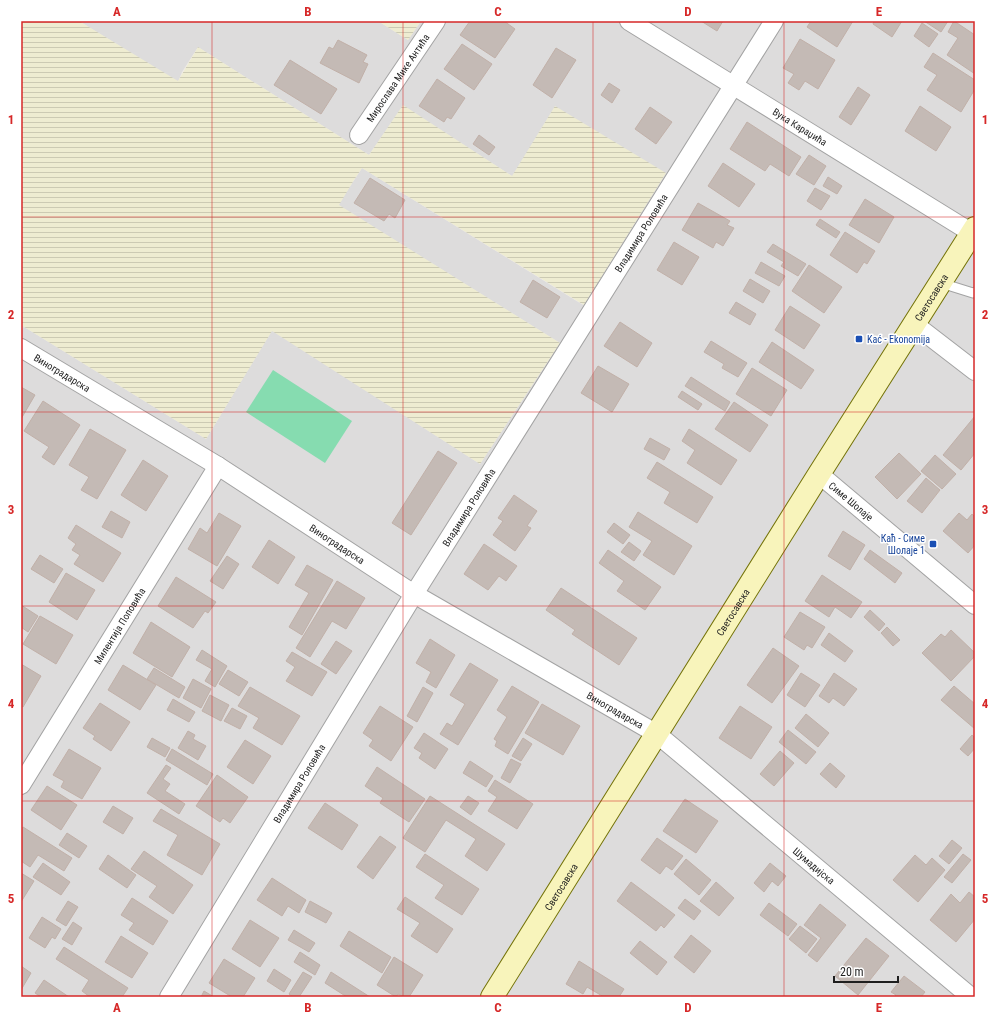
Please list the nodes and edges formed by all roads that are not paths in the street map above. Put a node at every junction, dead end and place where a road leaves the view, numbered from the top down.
1 (436, 21) edge
2 (629, 21) edge
3 (774, 21) edge
4 (734, 86) junction
5 (359, 135) dead end
6 (973, 230) edge
7 (941, 283) junction
8 (975, 292) edge
9 (914, 324) junction
10 (21, 348) edge
11 (975, 371) edge
12 (218, 466) junction
13 (819, 474) junction
14 (414, 594) junction
15 (975, 605) edge
16 (657, 734) junction
17 (21, 785) edge
18 (168, 997) edge
19 (492, 997) edge
20 (971, 997) edge

1 - 5 street, Мирослава Мике Антића
2 - 4 street, Вука Караџића
3 - 4 street, Владимира Роловића
4 - 6 street, Вука Караџића
4 - 14 street, Владимира Роловића
6 - 7 main road, Светосавска
7 - 8 lane
7 - 9 main road, Светосавска
9 - 11 street
9 - 13 main road, Светосавска
10 - 12 street, Виноградарска
12 - 14 street, Виноградарска
12 - 17 street, Милентија Поповића
13 - 15 street, Симе Шолаје
13 - 16 main road, Светосавска
14 - 16 street, Виноградарска
14 - 18 street, Владимира Роловића
16 - 19 main road, Светосавска
16 - 20 street, Шумадијска

